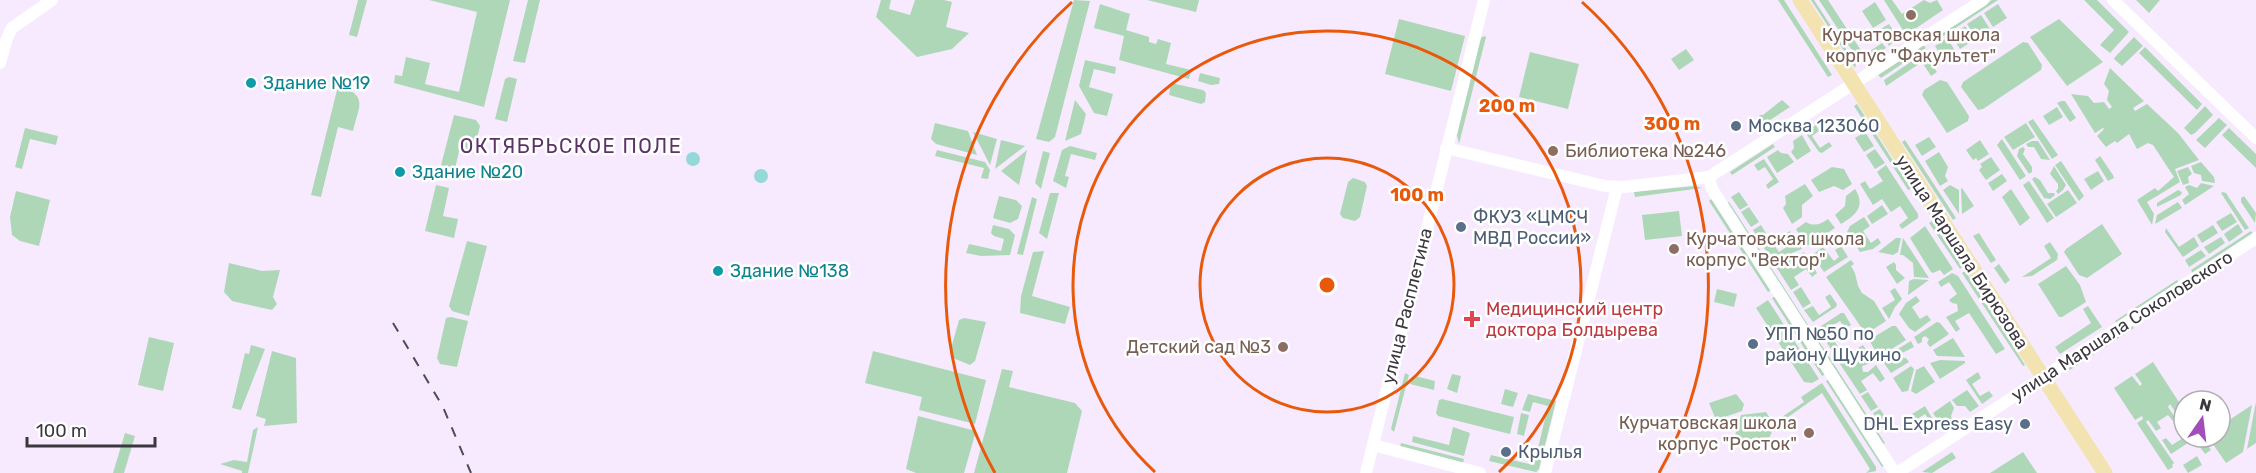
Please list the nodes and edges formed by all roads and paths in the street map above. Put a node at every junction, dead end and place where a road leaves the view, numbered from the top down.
1 (52, 0) edge
2 (1484, 0) edge
3 (1800, 0) edge
4 (1983, 0) edge
5 (2113, 0) edge
6 (0, 63) edge
7 (1854, 85) junction
8 (2256, 138) edge
9 (1446, 148) junction
10 (1709, 177) junction
11 (1617, 187) junction
12 (2256, 238) edge
13 (2043, 377) junction
14 (1373, 445) junction
15 (1366, 473) edge
16 (1480, 473) edge
17 (1545, 473) edge
18 (1896, 473) edge
19 (2106, 473) edge

1 - 6 street
2 - 9 street, улица Расплетина
3 - 7 main road, улица Маршала Бирюзова
4 - 7 street
5 - 8 street
7 - 10 street
7 - 13 main road, улица Маршала Бирюзова
9 - 11 street
9 - 14 street, улица Расплетина
10 - 11 street
10 - 18 street
11 - 17 street
12 - 13 street, улица Маршала Соколовского
13 - 18 street, улица Маршала Соколовского
13 - 19 main road, улица Маршала Бирюзова
14 - 15 street, улица Расплетина
14 - 16 street

